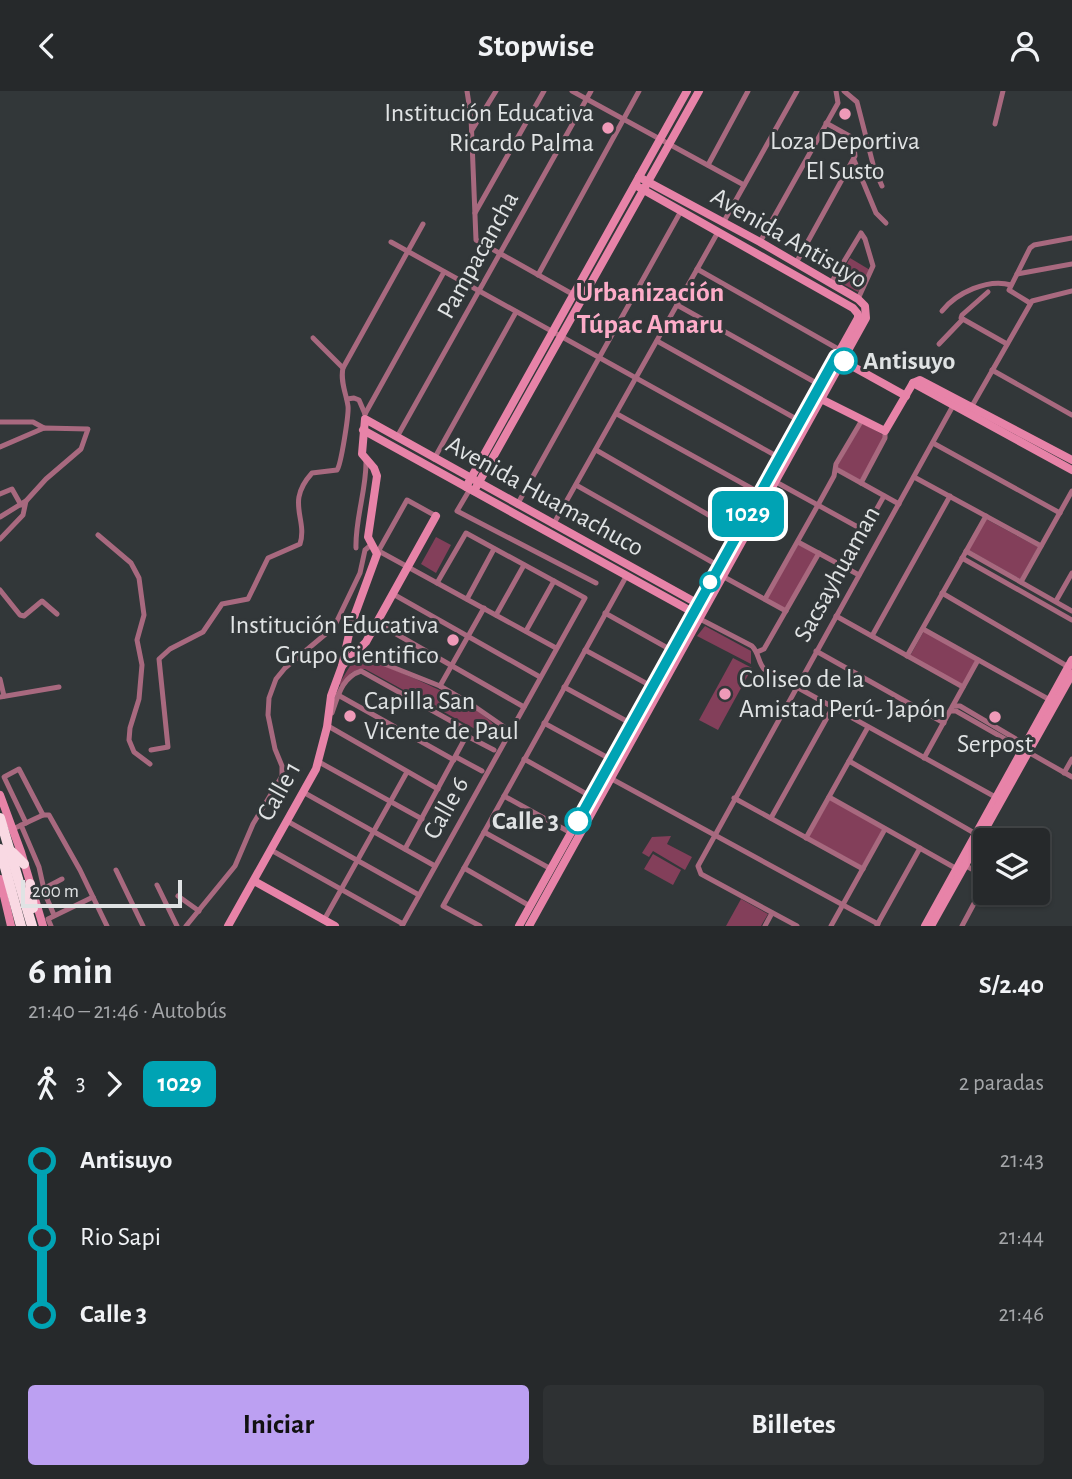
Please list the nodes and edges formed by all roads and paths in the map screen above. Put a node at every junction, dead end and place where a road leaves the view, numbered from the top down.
1 (467, 91) edge
2 (496, 91) edge
3 (544, 91) edge
4 (572, 91) edge
5 (591, 91) edge
6 (639, 91) edge
7 (687, 91) edge
8 (699, 91) edge
9 (748, 91) edge
10 (797, 91) edge
11 (835, 91) edge
12 (844, 91) edge
13 (1003, 91) edge
14 (587, 99) junction
15 (624, 119) junction
16 (827, 123) junction
17 (995, 124) dead end
18 (471, 132) junction
19 (660, 139) junction
20 (670, 144) junction
21 (854, 160) junction
22 (708, 165) junction
23 (637, 181) junction
24 (744, 185) junction
25 (646, 186) junction
26 (882, 186) dead end
27 (681, 211) junction
28 (474, 215) junction
29 (723, 222) junction
30 (886, 223) dead end
31 (424, 224) dead end
32 (718, 232) junction
33 (1072, 238) edge
34 (391, 242) dead end
35 (760, 242) junction
36 (408, 251) junction
37 (501, 254) junction
38 (796, 263) junction
39 (1072, 267) edge
40 (697, 269) junction
41 (444, 272) junction
42 (1017, 274) junction
43 (538, 275) junction
44 (831, 283) junction
45 (1010, 287) junction
46 (1072, 291) edge
47 (480, 292) junction
48 (988, 292) dead end
49 (574, 295) junction
50 (858, 299) junction
51 (1030, 303) junction
52 (677, 305) junction
53 (942, 311) dead end
54 (516, 312) junction
55 (962, 317) junction
56 (558, 333) junction
57 (313, 338) dead end
58 (657, 341) junction
59 (939, 344) dead end
60 (1007, 344) junction
61 (840, 356) junction
62 (599, 357) junction
63 (343, 368) junction
64 (992, 370) junction
65 (637, 378) junction
66 (913, 383) junction
67 (820, 385) junction
68 (906, 396) junction
69 (346, 399) junction
70 (823, 400) junction
71 (954, 404) junction
72 (972, 406) junction
73 (617, 414) junction
74 (1072, 415) edge
75 (365, 416) junction
76 (800, 421) junction
77 (862, 421) junction
78 (0, 422) edge
79 (44, 428) junction
80 (363, 430) junction
81 (885, 431) junction
82 (397, 437) junction
83 (933, 443) junction
84 (0, 447) edge
85 (1072, 447) edge
86 (596, 450) junction
87 (1069, 458) edge
88 (366, 459) junction
89 (434, 459) junction
90 (784, 460) junction
91 (836, 469) junction
92 (1072, 470) edge
93 (914, 477) junction
94 (776, 482) junction
95 (861, 483) junction
96 (576, 485) junction
97 (472, 486) junction
98 (1072, 491) edge
99 (0, 493) edge
100 (760, 493) junction
101 (884, 496) junction
102 (950, 496) junction
103 (23, 503) junction
104 (899, 504) junction
105 (517, 505) junction
106 (818, 505) junction
107 (1060, 513) junction
108 (436, 516) joint
109 (986, 516) junction
110 (0, 517) edge
111 (553, 525) junction
112 (865, 531) junction
113 (738, 532) junction
114 (98, 535) dead end
115 (0, 539) edge
116 (799, 542) junction
117 (1041, 546) junction
118 (356, 548) dead end
119 (375, 548) junction
120 (494, 548) junction
121 (966, 551) junction
122 (819, 553) junction
123 (962, 558) junction
124 (524, 565) junction
125 (719, 566) junction
126 (408, 567) junction
127 (845, 567) junction
128 (1072, 573) edge
129 (626, 575) junction
130 (859, 575) junction
131 (724, 576) junction
132 (554, 581) junction
133 (1021, 582) junction
134 (437, 583) junction
135 (596, 583) dead end
136 (0, 590) edge
137 (942, 593) junction
138 (393, 594) junction
139 (467, 599) junction
140 (765, 599) junction
141 (1056, 601) junction
142 (484, 608) junction
143 (786, 611) junction
144 (1072, 611) edge
145 (700, 612) junction
146 (605, 613) junction
147 (57, 614) dead end
148 (496, 615) junction
149 (836, 616) junction
150 (1072, 620) edge
151 (377, 623) junction
152 (923, 629) junction
153 (526, 631) junction
154 (872, 636) junction
155 (468, 637) junction
156 (556, 648) junction
157 (585, 650) junction
158 (673, 651) junction
159 (816, 651) junction
160 (757, 652) junction
161 (357, 653) junction
162 (907, 656) junction
163 (142, 659) junction
164 (978, 660) junction
165 (158, 661) junction
166 (342, 666) junction
167 (452, 666) junction
168 (1071, 667) edge
169 (540, 677) junction
170 (0, 679) edge
171 (440, 686) junction
172 (59, 687) dead end
173 (564, 687) junction
174 (653, 687) junction
175 (796, 687) junction
176 (963, 687) junction
177 (338, 695) junction
178 (2, 697) edge
179 (1050, 700) junction
180 (524, 707) junction
181 (833, 707) junction
182 (951, 709) junction
183 (544, 723) junction
184 (944, 723) junction
185 (636, 726) junction
186 (327, 727) junction
187 (868, 727) junction
188 (510, 731) junction
189 (468, 734) junction
190 (1026, 749) junction
191 (151, 750) dead end
192 (494, 750) dead end
193 (924, 758) junction
194 (455, 759) junction
195 (524, 759) junction
196 (1072, 759) edge
197 (612, 760) junction
198 (849, 761) junction
199 (319, 762) junction
200 (150, 764) dead end
201 (482, 771) dead end
202 (407, 772) junction
203 (1064, 773) junction
204 (608, 776) junction
205 (1072, 777) edge
206 (438, 789) junction
207 (303, 792) junction
208 (0, 795) edge
209 (504, 796) junction
210 (592, 796) junction
211 (829, 797) junction
212 (734, 798) junction
213 (999, 799) junction
214 (390, 801) junction
215 (45, 815) junction
216 (0, 818) edge
217 (771, 818) junction
218 (422, 819) junction
219 (287, 821) junction
220 (20, 826) junction
221 (980, 828) edge
222 (885, 829) junction
223 (374, 831) junction
224 (484, 832) junction
225 (973, 832) edge
226 (571, 834) junction
227 (713, 835) junction
228 (806, 838) junction
229 (973, 842) edge
230 (920, 848) junction
231 (0, 849) edge
232 (405, 849) junction
233 (271, 850) junction
234 (11, 852) junction
235 (357, 860) junction
236 (24, 864) junction
237 (435, 866) junction
238 (464, 868) junction
239 (551, 869) junction
240 (863, 869) junction
241 (962, 869) junction
242 (116, 870) dead end
243 (973, 872) edge
244 (0, 879) edge
245 (62, 879) dead end
246 (254, 881) junction
247 (30, 884) junction
248 (157, 885) dead end
249 (45, 888) junction
250 (341, 890) junction
251 (419, 895) junction
252 (178, 896) dead end
253 (93, 897) junction
254 (2, 900) edge
255 (842, 905) junction
256 (973, 905) edge
257 (530, 906) junction
258 (199, 911) junction
259 (772, 913) junction
260 (48, 920) edge
261 (324, 920) junction
262 (104, 925) edge
263 (402, 925) edge
264 (877, 925) edge
265 (11, 926) edge
266 (21, 926) edge
267 (33, 926) edge
268 (51, 926) edge
269 (143, 926) edge
270 (177, 926) edge
271 (186, 926) edge
272 (228, 926) edge
273 (335, 926) edge
274 (480, 926) edge
275 (519, 926) edge
276 (529, 926) edge
277 (765, 926) edge
278 (797, 926) edge
279 (831, 926) edge
280 (925, 926) edge
281 (931, 926) edge
282 (962, 926) edge

1 - 18 street
2 - 18 street
3 - 28 street
4 - 14 street
5 - 14 street, Pampacancha
6 - 15 street
7 - 19 street
8 - 20 street
9 - 22 street
10 - 24 street
11 - 16 street
12 - 26 street
13 - 17 street
14 - 15 street
14 - 37 street, Pampacancha
15 - 19 street
15 - 43 street
16 - 21 street
16 - 35 street
18 - 28 street
19 - 20 street
19 - 23 street
20 - 22 street
20 - 25 street
21 - 30 street
21 - 38 street
22 - 24 street
23 - 25 street, Avenida Antisuyo
23 - 49 street
24 - 29 street
25 - 27 street, Avenida Antisuyo
25 - 29 street, Avenida Antisuyo
25 - 56 street
27 - 32 street, Avenida Antisuyo
27 - 62 street
28 - 37 street
29 - 35 street, Avenida Antisuyo
31 - 36 street
32 - 40 street
32 - 61 street, Avenida Antisuyo
33 - 42 street
34 - 36 street
35 - 38 street, Avenida Antisuyo
36 - 41 street
36 - 63 street
37 - 43 street
37 - 47 street, Pampacancha
38 - 44 street, Avenida Antisuyo
39 - 42 street
40 - 52 street
40 - 61 street
41 - 47 street
41 - 75 street
42 - 45 street
43 - 49 street
44 - 50 street, Avenida Antisuyo
44 - 50 street
45 - 51 street
45 - 53 street
46 - 51 street
47 - 54 street
47 - 82 street, Pampacancha
48 - 55 street
49 - 56 street
50 - 61 street, Avenida Antisuyo
51 - 60 street
52 - 58 street
52 - 67 street
54 - 56 street
54 - 89 street
55 - 59 street
55 - 60 street
56 - 62 street
56 - 97 street
57 - 63 street
58 - 65 street
58 - 76 street
60 - 64 street
61 - 67 street
61 - 68 street
61 - 70 street
62 - 65 street
62 - 105 street
63 - 69 street
64 - 72 street
64 - 74 street
65 - 73 street
65 - 90 street
66 - 68 street
66 - 71 street
66 - 72 street
67 - 76 street
68 - 81 street
69 - 75 street
69 - 165 street
70 - 77 street
70 - 90 street
71 - 83 street, Sacsayhuaman
71 - 92 street
72 - 87 street
73 - 86 street
73 - 100 street
75 - 80 street, Calle 1
75 - 82 street, Avenida Huamachuco
76 - 90 street
77 - 81 street
77 - 91 street
78 - 79 street
79 - 84 street
79 - 103 street
80 - 88 street, Calle 1
80 - 97 street, Avenida Huamachuco
81 - 95 street
82 - 89 street, Avenida Huamachuco
83 - 93 street, Sacsayhuaman
83 - 107 street
85 - 87 street
86 - 96 street
86 - 113 street
88 - 118 street
88 - 119 street, Calle 1
89 - 97 street, Avenida Huamachuco
90 - 94 street
90 - 100 street
91 - 95 street
91 - 106 street
93 - 102 street
93 - 104 street, Sacsayhuaman
94 - 106 street
94 - 131 street
95 - 101 street
96 - 111 street
96 - 125 street
97 - 105 street, Avenida Huamachuco
97 - 129 street, Avenida Huamachuco
97 - 135 street
98 - 107 street
99 - 103 street
100 - 113 street
101 - 104 street
101 - 112 street
102 - 109 street
102 - 154 street
103 - 110 street
103 - 115 street
104 - 130 street, Sacsayhuaman
105 - 111 street, Avenida Huamachuco
106 - 112 street
106 - 116 street
107 - 117 street
108 - 119 street
108 - 126 street, Calle 1
109 - 117 street
109 - 121 street
111 - 145 street, Avenida Huamachuco
112 - 127 street
113 - 125 street
114 - 163 street
116 - 122 street
116 - 140 street
117 - 133 street
119 - 126 street
119 - 166 street, Calle 1
119 - 258 street
120 - 124 street
120 - 134 street
120 - 139 street
121 - 123 street
121 - 133 street
122 - 127 street
122 - 143 street
123 - 137 street
123 - 150 street
124 - 132 street
124 - 148 street
125 - 145 street
126 - 134 street
126 - 138 street, Calle 1
127 - 130 street
128 - 141 street
129 - 145 street, Avenida Huamachuco
129 - 146 street
130 - 149 street, Sacsayhuaman
131 - 140 street
131 - 145 street
132 - 153 street
132 - 156 street, Calle 6
133 - 141 street
134 - 139 street
136 - 147 street
137 - 152 street
137 - 168 street
138 - 151 street, Calle 1
138 - 155 street
139 - 142 street
140 - 143 street
141 - 144 street
142 - 148 street
142 - 155 street
143 - 160 street
145 - 158 street
145 - 160 street
145 - 185 street
146 - 157 street
146 - 158 street
148 - 153 street
149 - 154 street
149 - 159 street, Sacsayhuaman
151 - 161 street, Calle 1
151 - 167 street
152 - 162 street
152 - 164 street
153 - 156 street
154 - 162 street
155 - 167 street
155 - 169 street
156 - 169 street, Calle 6
157 - 173 street
157 - 174 street
158 - 174 street
159 - 175 street, Sacsayhuaman
159 - 184 street
160 - 175 street
161 - 166 street, Calle 1
161 - 171 street
162 - 176 street
163 - 165 street
163 - 200 street
164 - 176 street
164 - 179 street
165 - 191 street
166 - 186 street, Calle 1
167 - 171 street
167 - 180 street
168 - 179 street
168 - 190 street
169 - 180 street, Calle 6
170 - 178 street
171 - 188 street
172 - 178 street
173 - 183 street
173 - 185 street
174 - 185 street
175 - 181 street
175 - 212 street, Sacsayhuaman
176 - 182 street
177 - 186 street
177 - 189 street
177 - 194 street
179 - 190 street
180 - 188 street, Calle 6
181 - 187 street
181 - 217 street
182 - 184 street
182 - 190 street
183 - 195 street
183 - 197 street
184 - 193 street
185 - 197 street
185 - 204 street
186 - 199 street, Calle 1
186 - 202 street
187 - 193 street
187 - 198 street
188 - 237 street, Calle 6
189 - 192 street
189 - 194 street
190 - 203 street
190 - 213 street
193 - 213 street
194 - 201 street
194 - 206 street
195 - 209 street
195 - 210 street
196 - 203 street
197 - 204 street
198 - 211 street
198 - 225 street
199 - 207 street, Calle 1
199 - 214 street
202 - 206 street
202 - 214 street
203 - 205 street
204 - 210 street
204 - 227 street
204 - 276 street
206 - 218 street
207 - 219 street, Calle 1
207 - 223 street
208 - 220 street
209 - 224 street
209 - 226 street
210 - 226 street
211 - 222 street
211 - 228 street
212 - 217 street
212 - 227 street, Sacsayhuaman
213 - 221 street
213 - 241 street
214 - 218 street
214 - 223 street
215 - 220 street
215 - 220 street
215 - 253 street
216 - 234 highway
217 - 228 street
218 - 232 street
219 - 233 street, Calle 1
219 - 235 street
220 - 236 street
220 - 249 street
222 - 230 street
222 - 240 street
223 - 232 street
223 - 235 street
224 - 238 street
224 - 239 street
226 - 239 street
227 - 255 street
227 - 259 street, Sacsayhuaman
228 - 240 street
229 - 241 street
230 - 241 street
230 - 264 street
231 - 266 highway
232 - 237 street
233 - 246 street, Calle 1
233 - 250 street
234 - 236 highway
234 - 267 highway
235 - 250 street
235 - 251 street
236 - 247 street
237 - 251 street, Calle 6
238 - 257 street
238 - 274 street
239 - 257 street
240 - 255 street
241 - 243 street
241 - 280 street
241 - 281 street
242 - 269 street
244 - 254 street
245 - 249 street
246 - 261 street
246 - 272 street, Calle 1
247 - 260 street
247 - 267 highway
248 - 270 street
249 - 260 street
250 - 261 street
250 - 263 street
251 - 263 street, Calle 6
252 - 258 street
253 - 260 street
253 - 262 street
254 - 265 street
255 - 264 street
255 - 279 street
256 - 282 street
257 - 275 street
258 - 271 street
259 - 277 street
259 - 278 street
260 - 268 street
261 - 273 street

